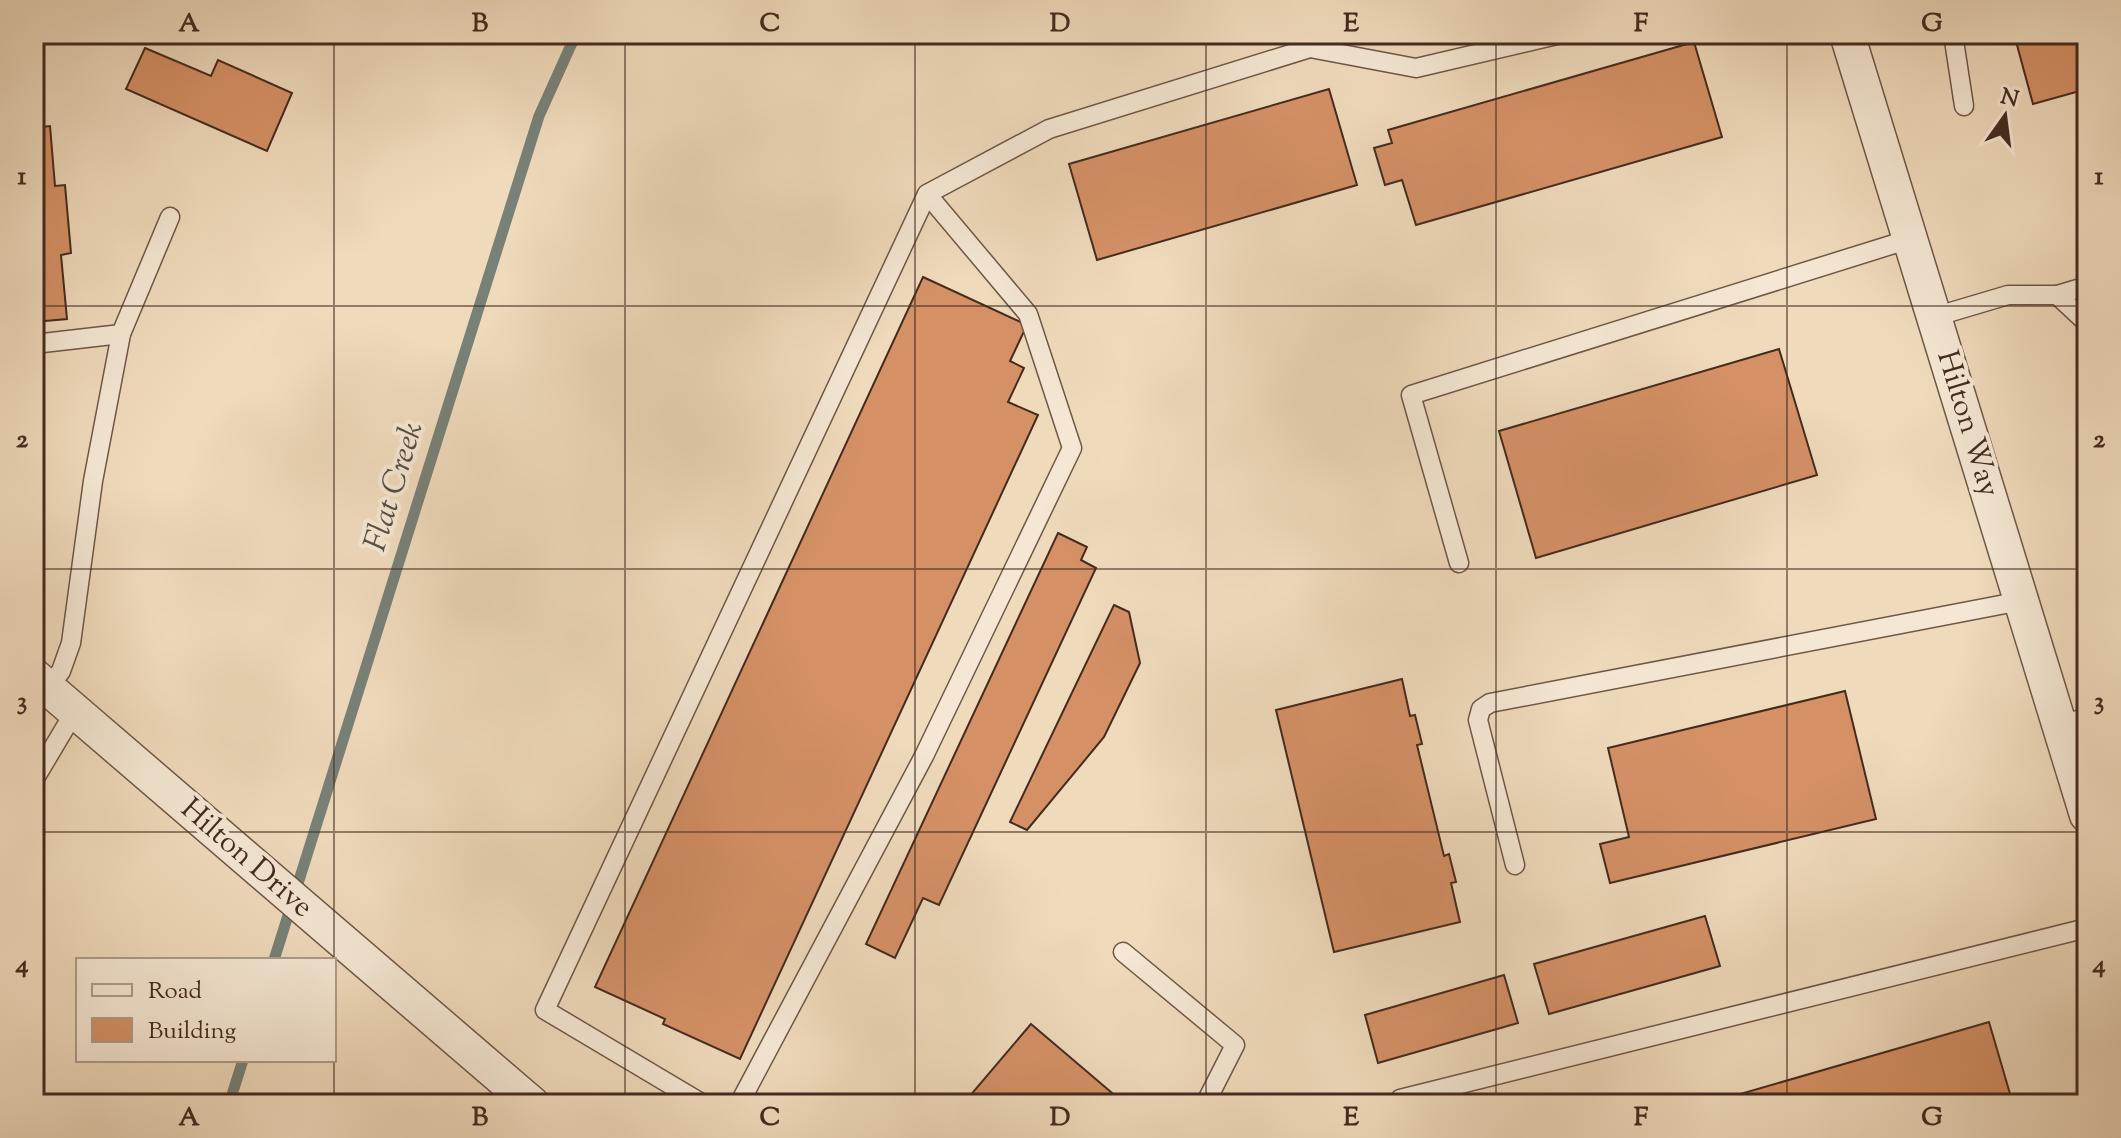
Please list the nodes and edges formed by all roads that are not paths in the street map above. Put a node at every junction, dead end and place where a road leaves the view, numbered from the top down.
1 (1561, 34) edge
2 (1847, 34) edge
3 (1953, 34) edge
4 (1964, 106) dead end
5 (927, 194) junction
6 (170, 217) dead end
7 (1910, 239) junction
8 (2087, 286) edge
9 (2057, 295) junction
10 (1934, 317) junction
11 (2087, 323) edge
12 (121, 334) junction
13 (34, 344) edge
14 (1459, 563) dead end
15 (2021, 601) junction
16 (41, 682) edge
17 (75, 711) junction
18 (2073, 721) edge
19 (34, 780) edge
20 (2087, 815) edge
21 (1515, 865) dead end
22 (2087, 928) edge
23 (1123, 952) dead end
24 (1400, 1099) dead end
25 (532, 1104) edge
26 (703, 1104) edge
27 (739, 1104) edge
28 (1205, 1104) edge

1 - 5 lane
2 - 7 street, Hilton Way
3 - 4 lane
5 - 26 lane
5 - 27 lane
6 - 12 lane
7 - 10 street, Hilton Way
7 - 14 lane
8 - 9 lane
9 - 10 lane
9 - 11 lane
10 - 15 street, Hilton Way
12 - 13 lane
12 - 16 lane
15 - 18 street, Hilton Way
15 - 21 lane
16 - 17 street, Hilton Drive
17 - 19 lane
17 - 25 street, Hilton Drive
18 - 20 street, Hilton Way
22 - 24 lane
23 - 28 lane

